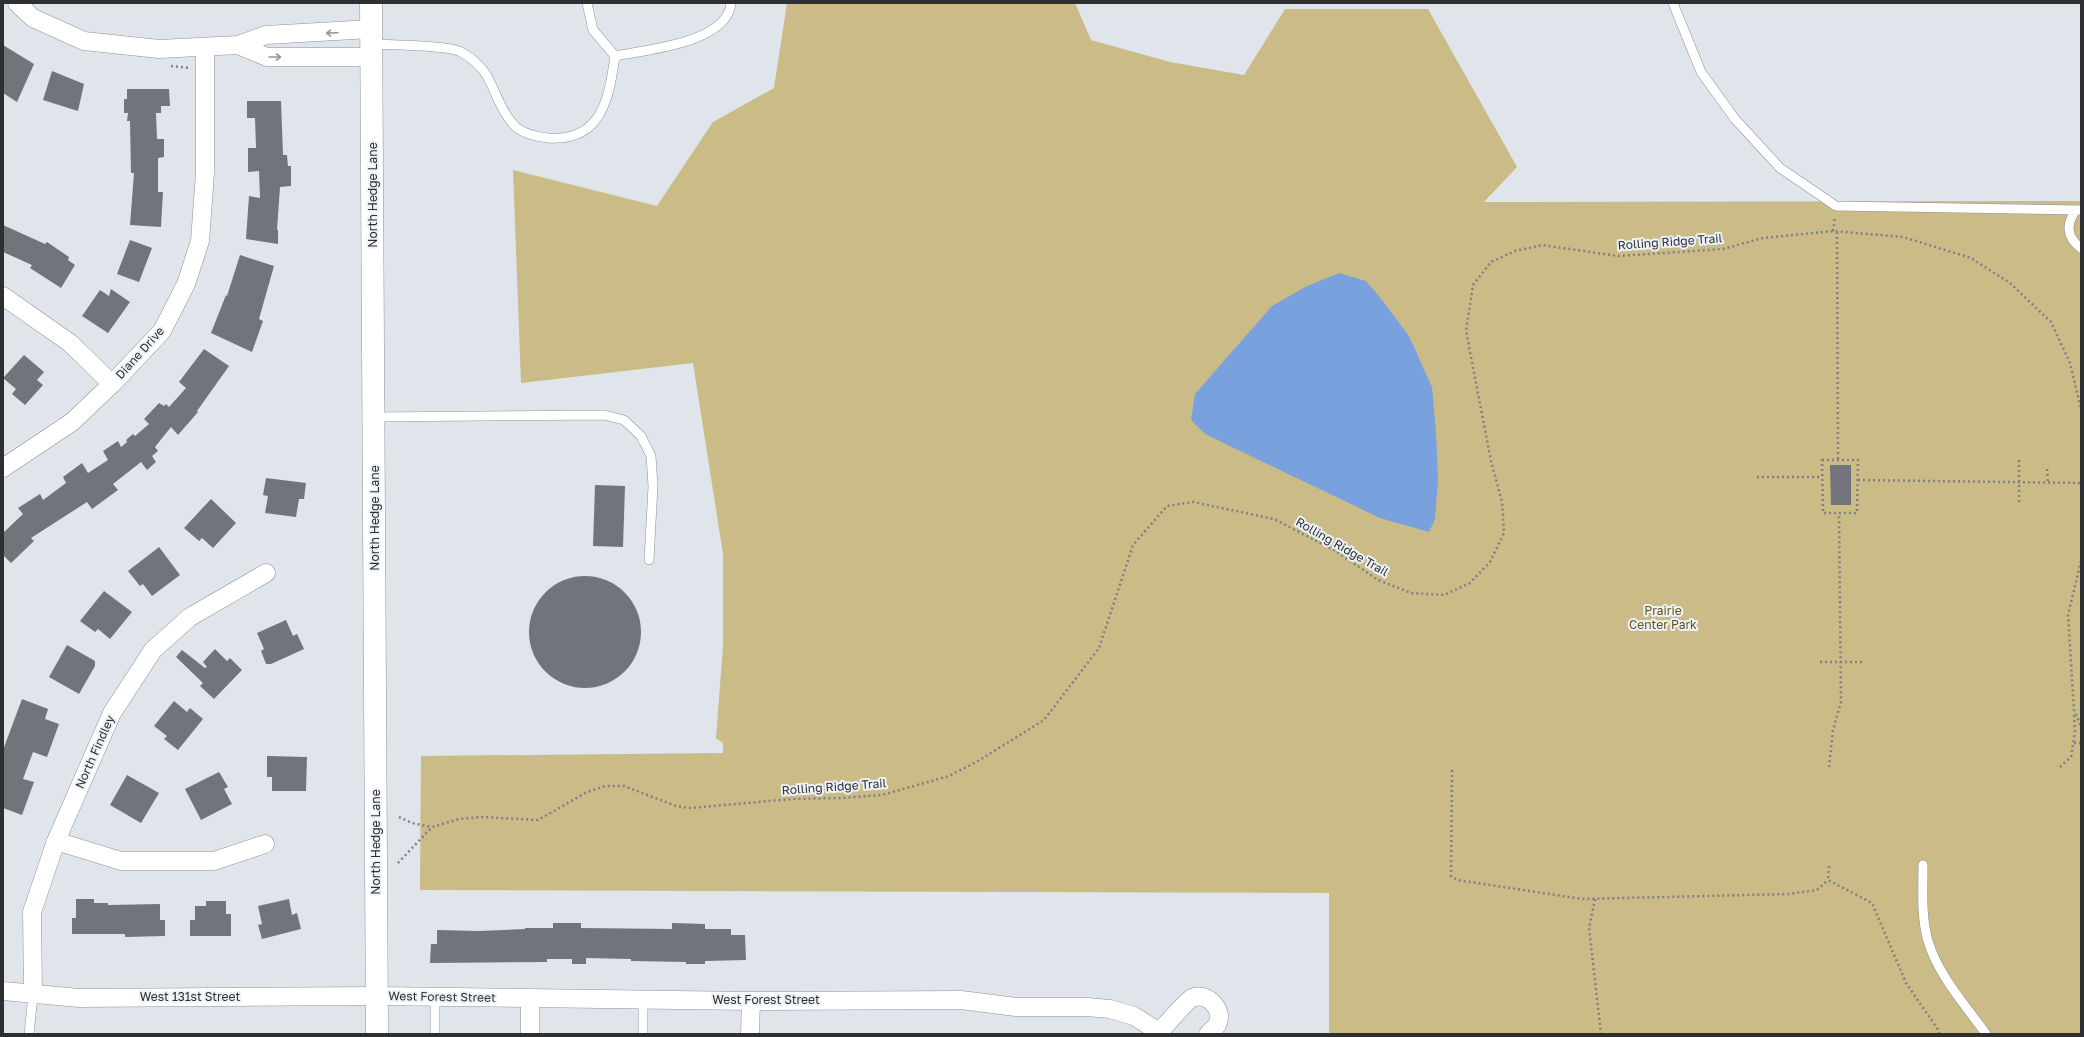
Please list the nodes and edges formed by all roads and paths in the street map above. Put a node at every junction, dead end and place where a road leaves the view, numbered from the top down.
1 (17, 3) edge
2 (371, 3) edge
3 (588, 3) edge
4 (731, 3) edge
5 (1673, 3) edge
6 (371, 44) junction
7 (238, 45) junction
8 (206, 47) junction
9 (615, 56) junction
10 (2079, 210) edge
11 (1837, 232) junction
12 (2081, 248) edge
13 (3, 296) edge
14 (112, 384) junction
15 (2081, 409) edge
16 (374, 417) junction
17 (1838, 460) junction
18 (2019, 460) dead end
19 (3, 468) edge
20 (2047, 469) dead end
21 (1757, 477) dead end
22 (1822, 477) junction
23 (1858, 480) junction
24 (2019, 482) junction
25 (2048, 483) junction
26 (2081, 483) edge
27 (2019, 503) dead end
28 (1839, 513) junction
29 (649, 560) dead end
30 (2081, 561) edge
31 (266, 573) dead end
32 (1820, 662) dead end
33 (1841, 662) junction
34 (1862, 662) dead end
35 (2074, 710) junction
36 (2081, 726) edge
37 (2074, 743) junction
38 (2081, 743) edge
39 (1829, 767) dead end
40 (2060, 767) dead end
41 (1452, 770) dead end
42 (399, 816) dead end
43 (432, 827) junction
44 (56, 841) junction
45 (265, 844) dead end
46 (398, 863) dead end
47 (1923, 865) dead end
48 (1829, 866) dead end
49 (1828, 880) junction
50 (1595, 899) junction
51 (3, 991) edge
52 (33, 995) junction
53 (377, 996) junction
54 (435, 997) junction
55 (530, 999) junction
56 (643, 1000) junction
57 (750, 1001) junction
58 (1158, 1031) edge
59 (29, 1034) edge
60 (377, 1034) edge
61 (435, 1034) edge
62 (530, 1034) edge
63 (643, 1034) edge
64 (750, 1034) edge
65 (1208, 1034) edge
66 (1601, 1034) edge
67 (1939, 1034) edge
68 (1986, 1034) edge

1 - 8 street
2 - 6 street, North Hedge Lane
3 - 9 lane
4 - 9 lane
5 - 10 lane
6 -> 7 street
7 -> 6 street
6 - 9 lane
6 - 16 street, North Hedge Lane
7 - 8 street
8 - 14 street, Diane Drive
10 - 12 lane
11 - 15 path, Rolling Ridge Trail
11 - 17 path
11 - 43 path, Rolling Ridge Trail
13 - 14 street
14 - 19 street, Diane Drive
16 - 29 lane
16 - 53 street, North Hedge Lane
17 - 22 path
17 - 23 path
18 - 24 path
20 - 25 path
21 - 22 path
22 - 28 path
23 - 24 path
23 - 28 path
24 - 25 path
24 - 27 path
25 - 26 path
28 - 33 path
30 - 35 path
31 - 44 street, North Findley
32 - 33 path
33 - 34 path
33 - 39 path
35 - 36 path
35 - 37 path
37 - 38 path
37 - 40 path
41 - 50 path
42 - 43 path, Rolling Ridge Trail
43 - 46 path
44 - 45 street
44 - 52 street, North Findley
47 - 68 lane
48 - 49 path
49 - 50 path
49 - 67 path
50 - 66 path
51 - 52 street, West 131st Street
52 - 53 street, West 131st Street
52 - 59 lane
53 - 54 street, West Forest Street
53 - 60 street, North Hedge Lane
54 - 55 street, West Forest Street
54 - 61 lane
55 - 56 street, West Forest Street
55 - 62 street
56 - 57 street, West Forest Street
56 - 63 lane
57 - 58 street, West Forest Street
57 - 64 street
58 - 65 street

